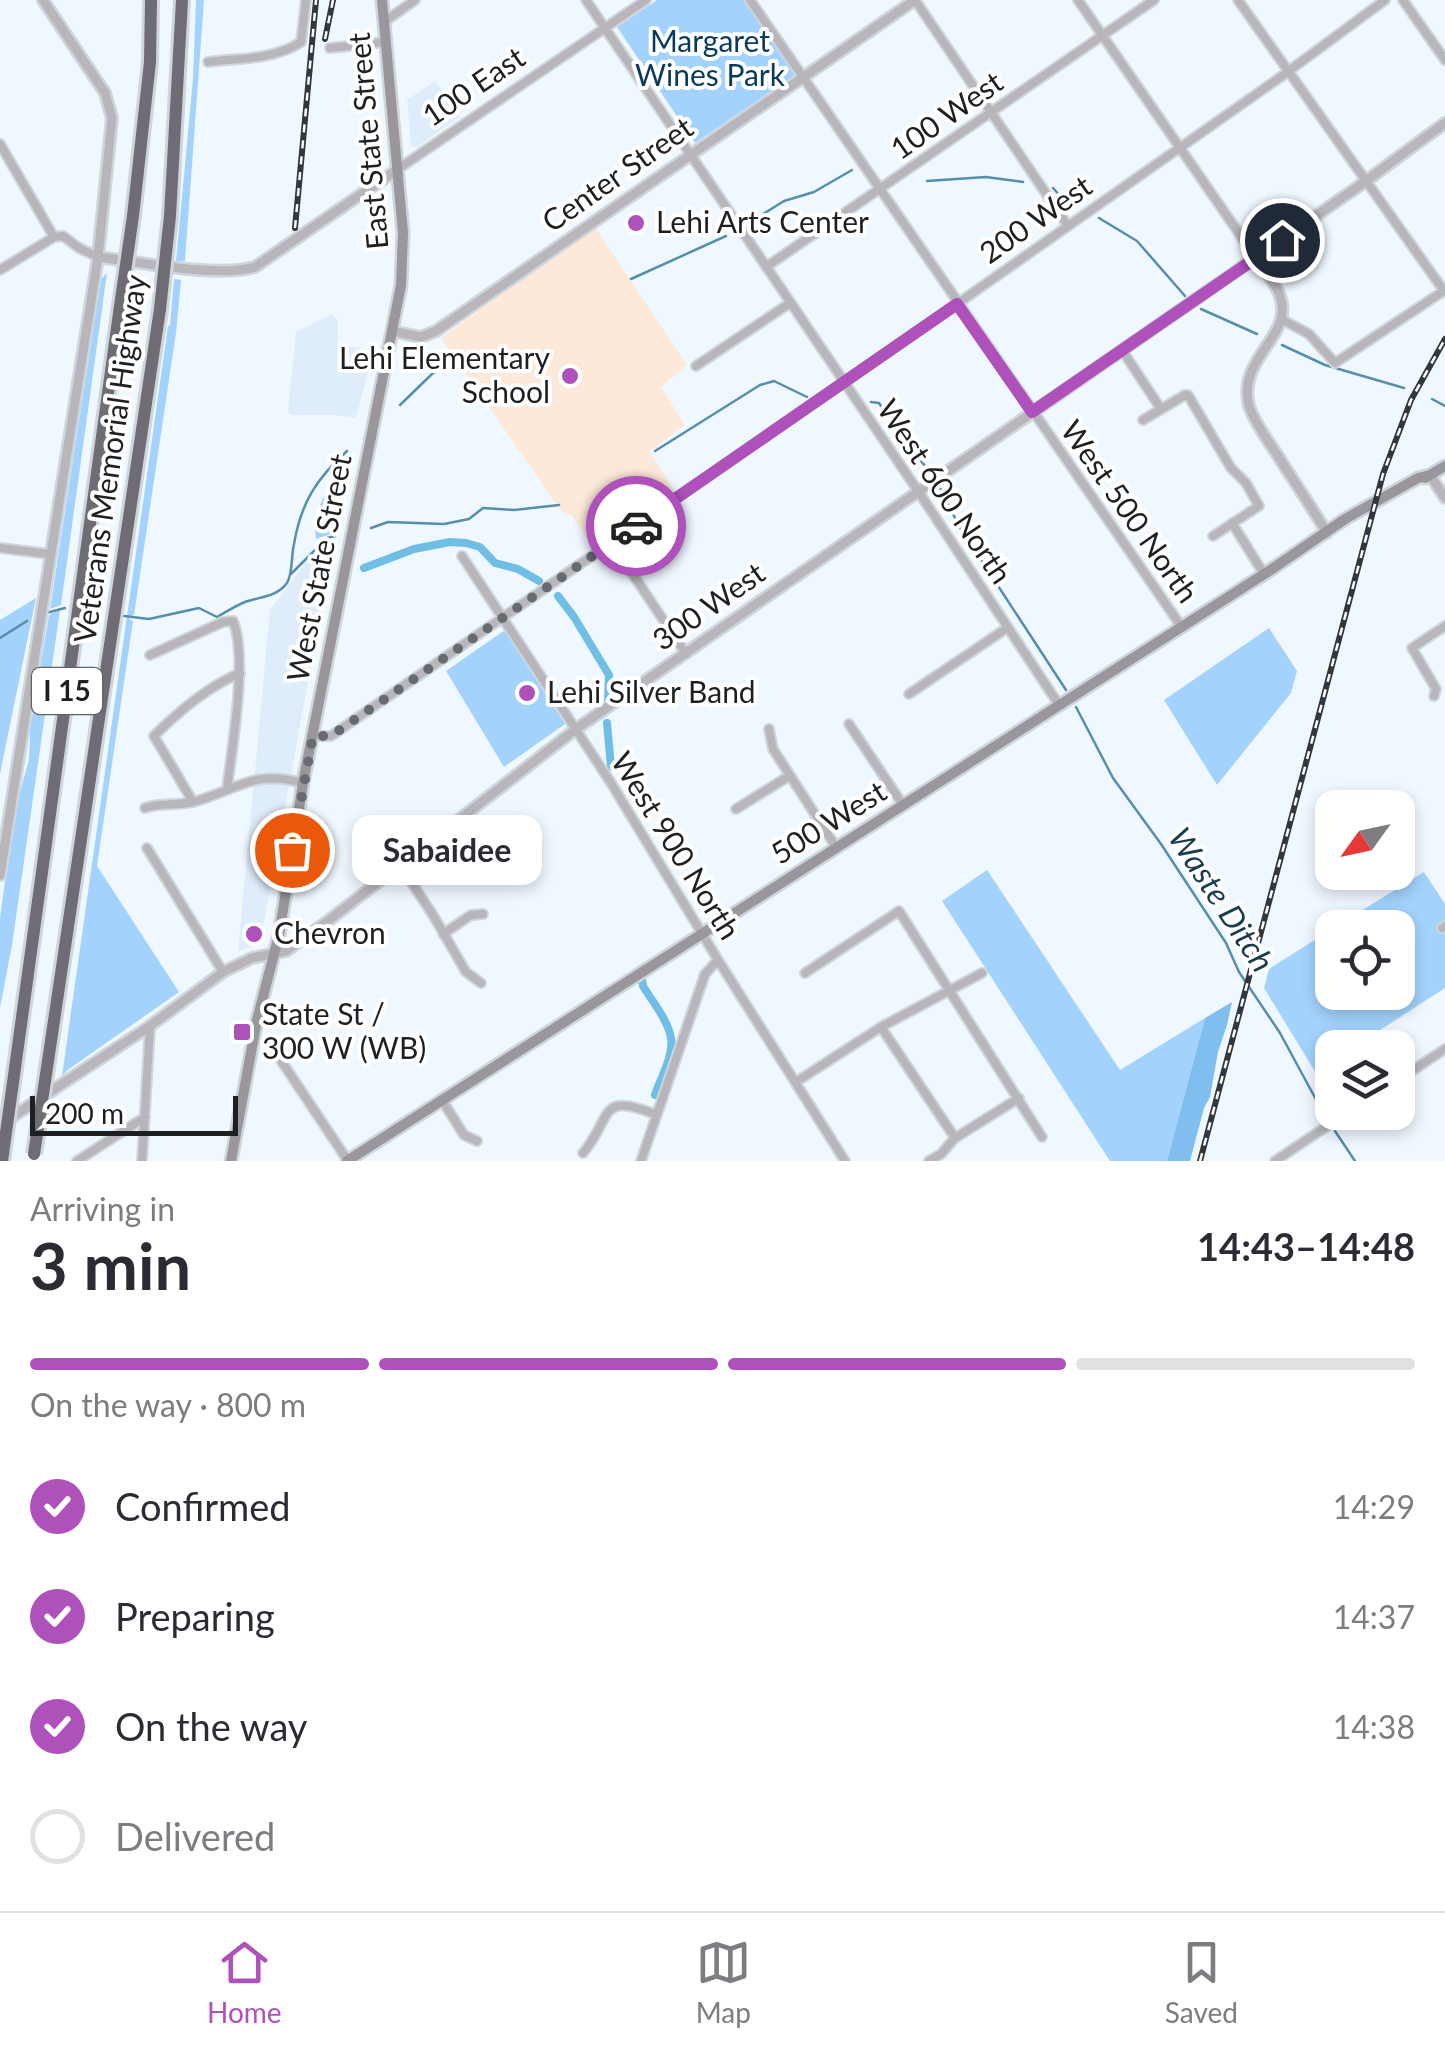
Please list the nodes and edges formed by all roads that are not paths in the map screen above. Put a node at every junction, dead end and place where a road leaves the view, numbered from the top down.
1 (42, 0) edge
2 (152, 0) edge
3 (182, 0) edge
4 (306, 0) edge
5 (382, 0) edge
6 (416, 0) edge
7 (586, 0) edge
8 (646, 0) edge
9 (750, 0) edge
10 (915, 0) edge
11 (1078, 0) edge
12 (1154, 0) edge
13 (1238, 0) edge
14 (1385, 0) edge
15 (1403, 0) edge
16 (384, 22) junction
17 (605, 28) junction
18 (1102, 35) junction
19 (386, 42) junction
20 (330, 48) dead end
21 (1445, 60) edge
22 (208, 62) dead end
23 (1289, 71) junction
24 (802, 78) junction
25 (990, 113) junction
26 (1445, 123) edge
27 (0, 144) edge
28 (1180, 146) junction
29 (690, 155) junction
30 (4, 162) edge
31 (398, 169) junction
32 (1368, 180) junction
33 (880, 191) junction
34 (1068, 226) junction
35 (54, 237) junction
36 (98, 257) junction
37 (1256, 258) junction
38 (766, 267) junction
39 (0, 270) edge
40 (1444, 290) edge
41 (790, 303) junction
42 (957, 304) junction
43 (1282, 319) junction
44 (392, 331) junction
45 (1122, 350) junction
46 (696, 366) dead end
47 (843, 381) junction
48 (379, 396) joint
49 (1161, 409) junction
50 (1032, 412) junction
51 (1143, 420) dead end
52 (1445, 466) edge
53 (1430, 475) junction
54 (918, 491) junction
55 (1445, 498) edge
56 (1232, 523) junction
57 (1332, 529) junction
58 (1213, 536) dead end
59 (612, 542) junction
60 (0, 548) edge
61 (50, 554) junction
62 (462, 556) dead end
63 (1264, 574) junction
64 (503, 618) junction
65 (1181, 626) junction
66 (1445, 626) edge
67 (1007, 628) junction
68 (686, 654) junction
69 (150, 656) dead end
70 (240, 673) junction
71 (909, 694) dead end
72 (1434, 696) dead end
73 (1059, 705) junction
74 (849, 724) dead end
75 (769, 728) dead end
76 (576, 729) junction
77 (313, 736) junction
78 (790, 776) junction
79 (304, 783) junction
80 (227, 789) junction
81 (193, 802) junction
82 (903, 806) junction
83 (144, 808) dead end
84 (736, 809) dead end
85 (147, 848) dead end
86 (836, 848) junction
87 (400, 865) junction
88 (0, 875) edge
89 (483, 914) dead end
90 (443, 934) junction
91 (702, 934) junction
92 (275, 952) junction
93 (718, 960) junction
94 (223, 972) junction
95 (805, 973) dead end
96 (982, 973) dead end
97 (481, 983) dead end
98 (948, 989) junction
99 (150, 1026) junction
100 (880, 1027) junction
101 (272, 1047) dead end
102 (1445, 1049) edge
103 (1415, 1069) edge
104 (796, 1082) junction
105 (1019, 1098) junction
106 (442, 1100) junction
107 (657, 1115) junction
108 (145, 1117) junction
109 (0, 1124) edge
110 (1321, 1130) edge
111 (1042, 1136) dead end
112 (955, 1138) junction
113 (478, 1141) dead end
114 (583, 1153) dead end
115 (34, 1157) edge
116 (2, 1161) edge
117 (78, 1161) edge
118 (142, 1161) edge
119 (231, 1161) edge
120 (348, 1161) edge
121 (642, 1161) edge
122 (845, 1161) edge
123 (929, 1161) edge
124 (1274, 1161) edge

1 - 36 street
2 - 116 highway, Veterans Memorial Highway / I 15, bridge
3 - 115 highway, Veterans Memorial Highway / I 15, bridge
4 - 22 street
5 - 16 main road, East State Street
6 - 16 street
7 - 17 street, West 600 North
8 - 17 street, 100 East
9 - 24 street, West 500 North
10 - 24 street, Center Street
10 - 25 street
11 - 18 street
12 - 18 street, 100 West
13 - 23 street
14 - 23 street, 200 West
15 - 21 street
16 - 19 main road, East State Street
17 - 29 street, West 600 North
17 - 31 street, 100 East
18 - 25 street, 100 West
18 - 28 street
19 - 20 street
19 - 31 main road, East State Street
23 - 28 street, 200 West
23 - 32 street
24 - 29 street, Center Street
24 - 33 street, West 500 North
25 - 33 street, 100 West
25 - 34 street
26 - 32 street, 300 West
27 - 30 street
28 - 34 street, 200 West
28 - 37 street
29 - 38 street, West 600 North
29 - 44 street, Center Street
30 - 35 street
31 - 36 street, 100 East
31 - 44 main road, East State Street
32 - 37 street, 300 West
32 - 40 street
33 - 38 street, 100 West
33 - 42 street, West 500 North
34 - 42 street, 200 West
35 - 36 street
35 - 39 street
36 - 61 street
37 - 43 street
37 - 45 street, 300 West
38 - 41 street, West 600 North
40 - 43 street
41 - 46 street
41 - 47 street, West 600 North
42 - 47 street, 200 West
42 - 50 street, West 500 North
43 - 57 street
44 - 48 main road, East State Street
45 - 49 street
45 - 50 street, 300 West
47 - 54 street, West 600 North
47 - 59 street, 200 West
48 - 77 main road, West State Street
49 - 51 street
49 - 56 street
50 - 54 street, 300 West
50 - 65 street, West 500 North
52 - 53 main road, 500 West
53 - 55 street
53 - 57 main road, 500 West
54 - 67 street, West 600 North
54 - 68 street, 300 West
56 - 58 street
56 - 63 street
57 - 63 main road, 500 West
59 - 64 street, 200 West
59 - 68 street
60 - 61 street
61 - 88 street
62 - 64 street, West 900 North
63 - 65 main road, 500 West
64 - 76 street, West 900 North
64 - 77 street, 200 West
65 - 73 main road, 500 West
66 - 72 street
67 - 71 street
67 - 73 street, West 600 North
68 - 76 street, 300 West
69 - 70 street
70 - 80 street
70 - 81 street
73 - 82 main road, 500 West
74 - 82 street
75 - 78 street
76 - 87 street, 300 West
76 - 91 street, West 900 North
77 - 79 main road, West State Street
78 - 84 street
78 - 86 street
79 - 80 street
79 - 92 main road, West State Street
80 - 81 street
81 - 83 street
82 - 86 main road, 500 West
85 - 94 street
86 - 91 main road, 500 West
87 - 90 street
87 - 92 street, 300 West
89 - 90 street
90 - 97 street
91 - 93 street, West 900 North
91 - 106 main road, 500 West
92 - 94 street, 300 West
92 - 119 main road, West State Street
93 - 104 street, West 900 North
93 - 107 street
94 - 99 street, 300 West
95 - 98 street
96 - 98 street
98 - 100 street
98 - 105 street
99 - 108 street
99 - 109 street, 300 West
100 - 104 street
100 - 112 street
101 - 120 street
102 - 103 street
104 - 122 street, West 900 North
105 - 111 street
105 - 112 street
106 - 113 street
106 - 120 main road, 500 West
107 - 114 street
107 - 121 street
108 - 117 street
108 - 118 street
110 - 124 street
112 - 123 street

